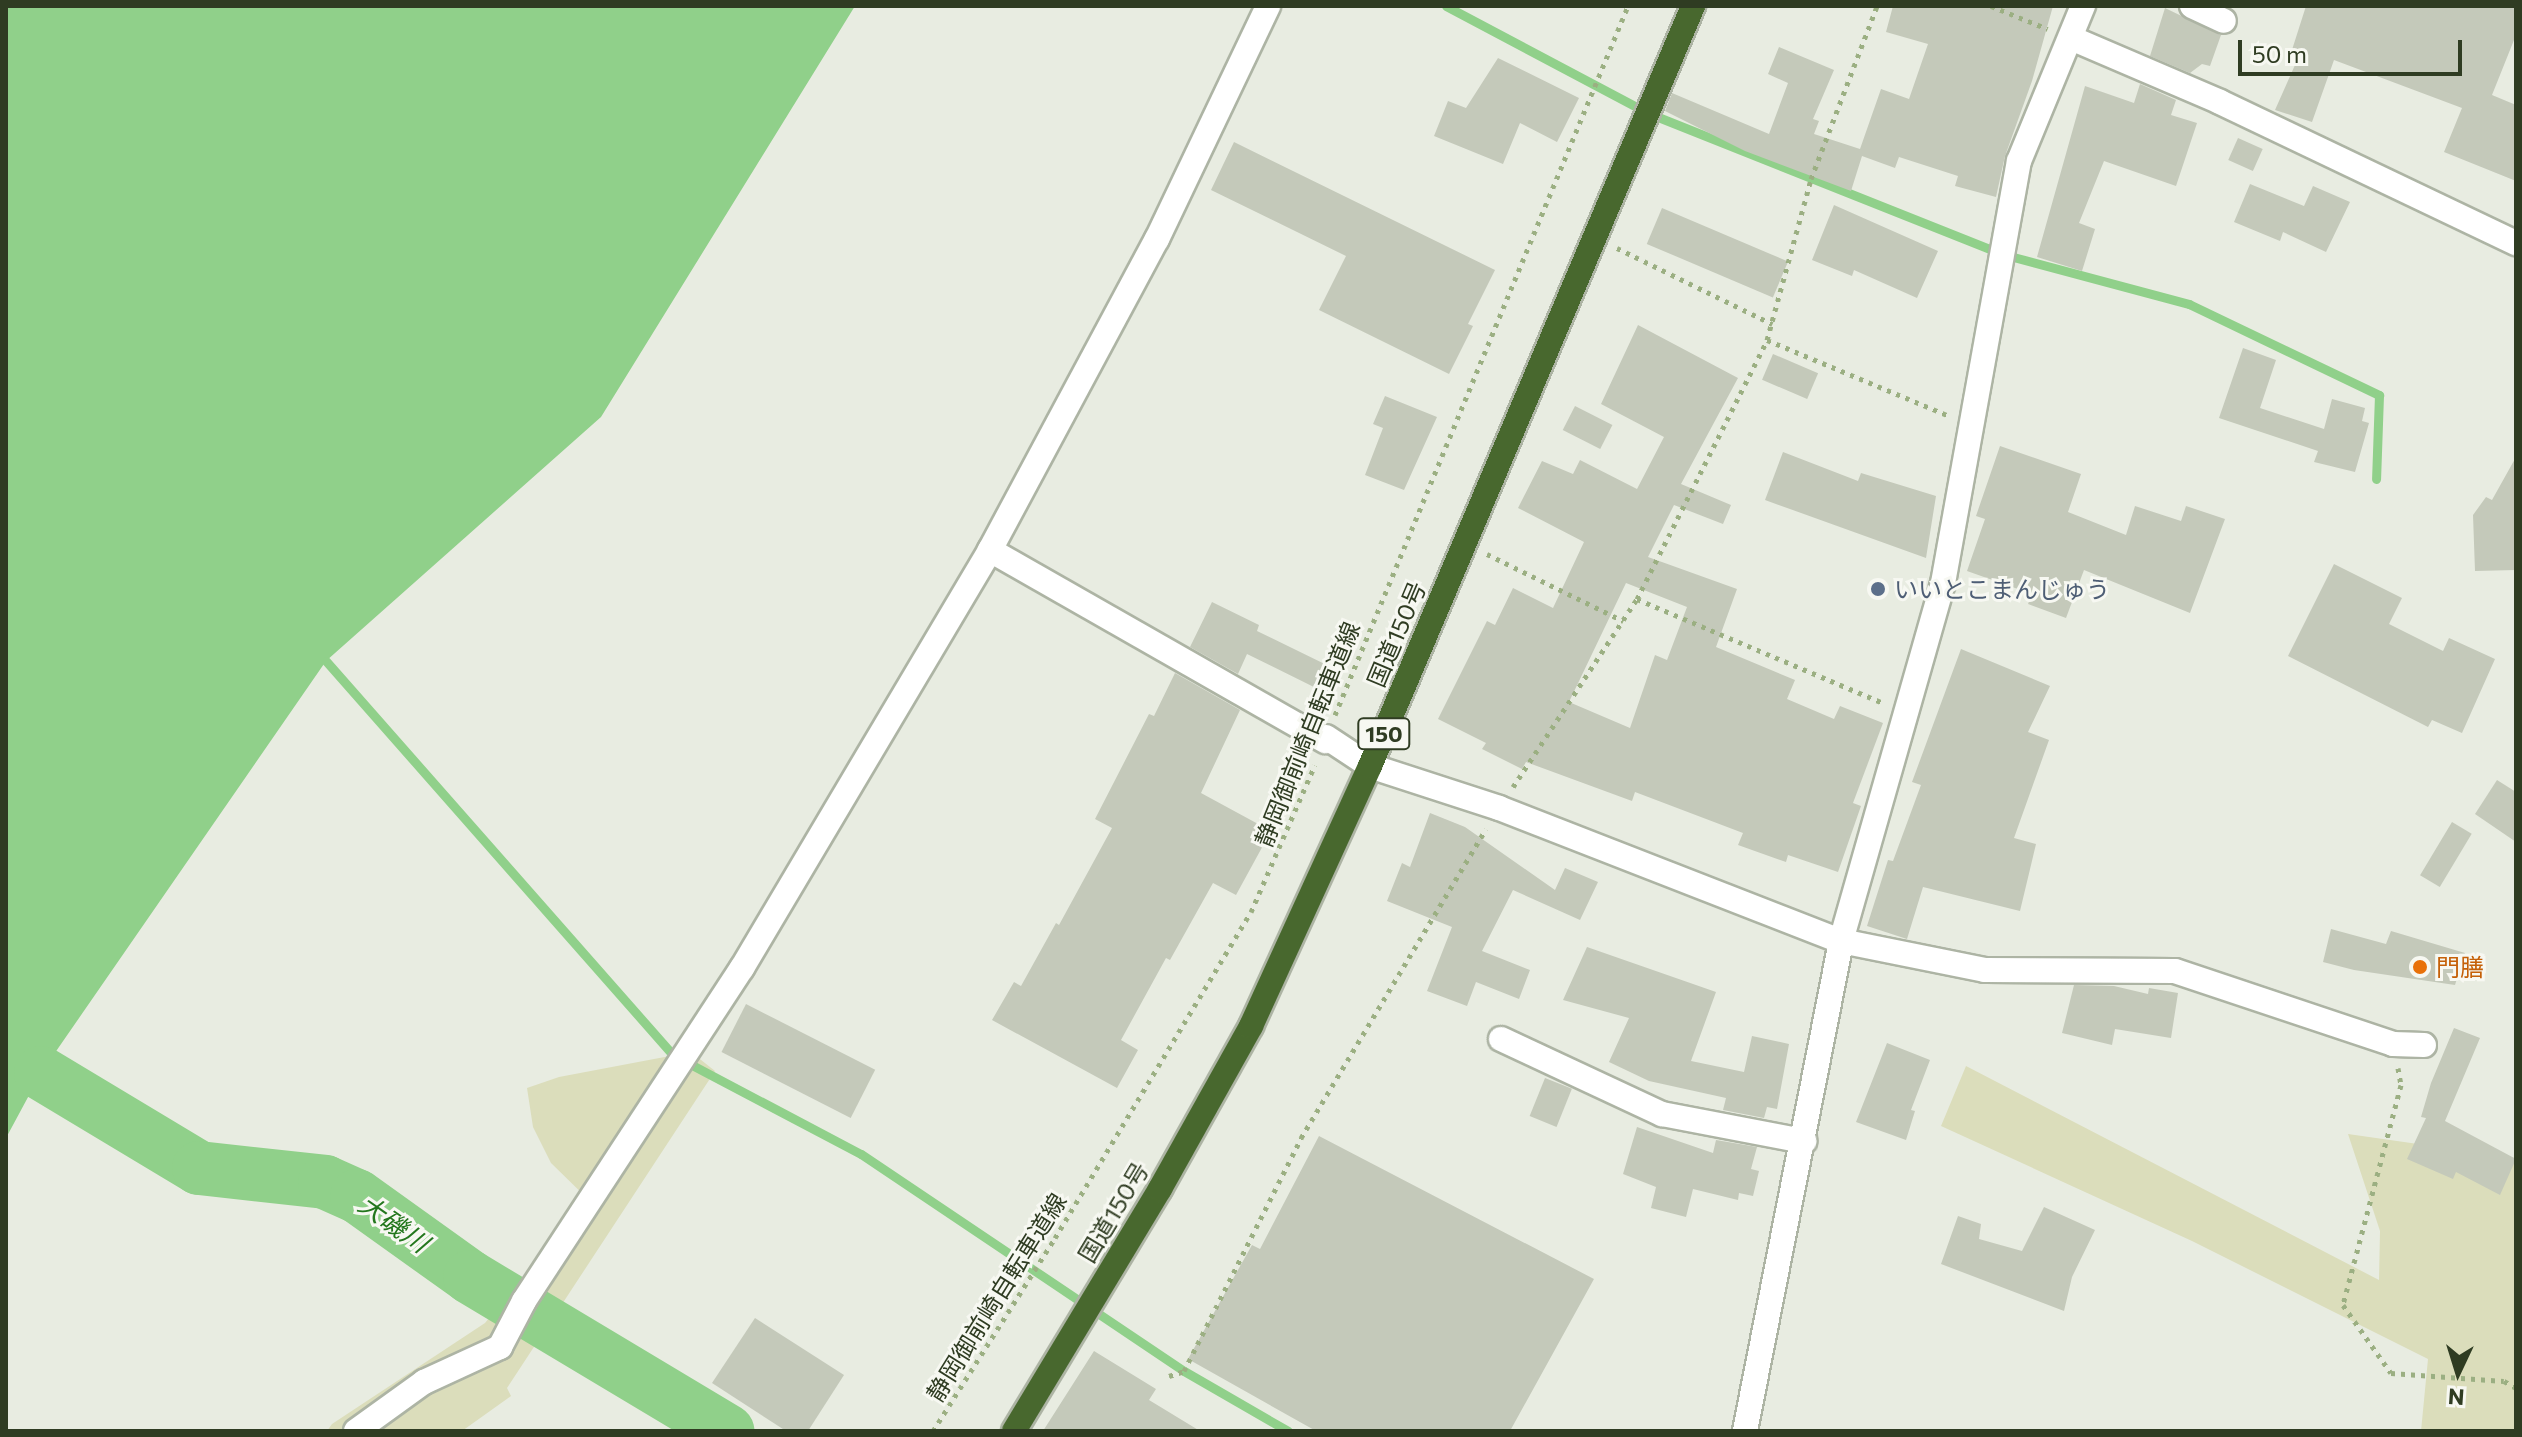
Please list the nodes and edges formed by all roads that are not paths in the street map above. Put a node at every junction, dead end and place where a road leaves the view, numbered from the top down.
1 (1268, 6) edge
2 (1693, 6) edge
3 (2083, 6) edge
4 (2192, 6) edge
5 (2224, 21) dead end
6 (2071, 38) junction
7 (2516, 243) edge
8 (990, 550) junction
9 (1370, 766) junction
10 (1841, 941) junction
11 (1501, 1039) dead end
12 (2424, 1045) dead end
13 (1804, 1141) junction
14 (356, 1431) edge
15 (1014, 1431) edge
16 (1745, 1431) edge

1 - 8 street
2 - 9 highway, 国道150号 / 150
3 - 6 street
4 - 5 street
6 - 7 street
6 - 10 street
8 - 9 street
8 - 14 street
9 - 10 street
9 - 15 highway, 国道150号 / 150
10 - 12 street
10 - 13 street
11 - 13 street
13 - 16 street

